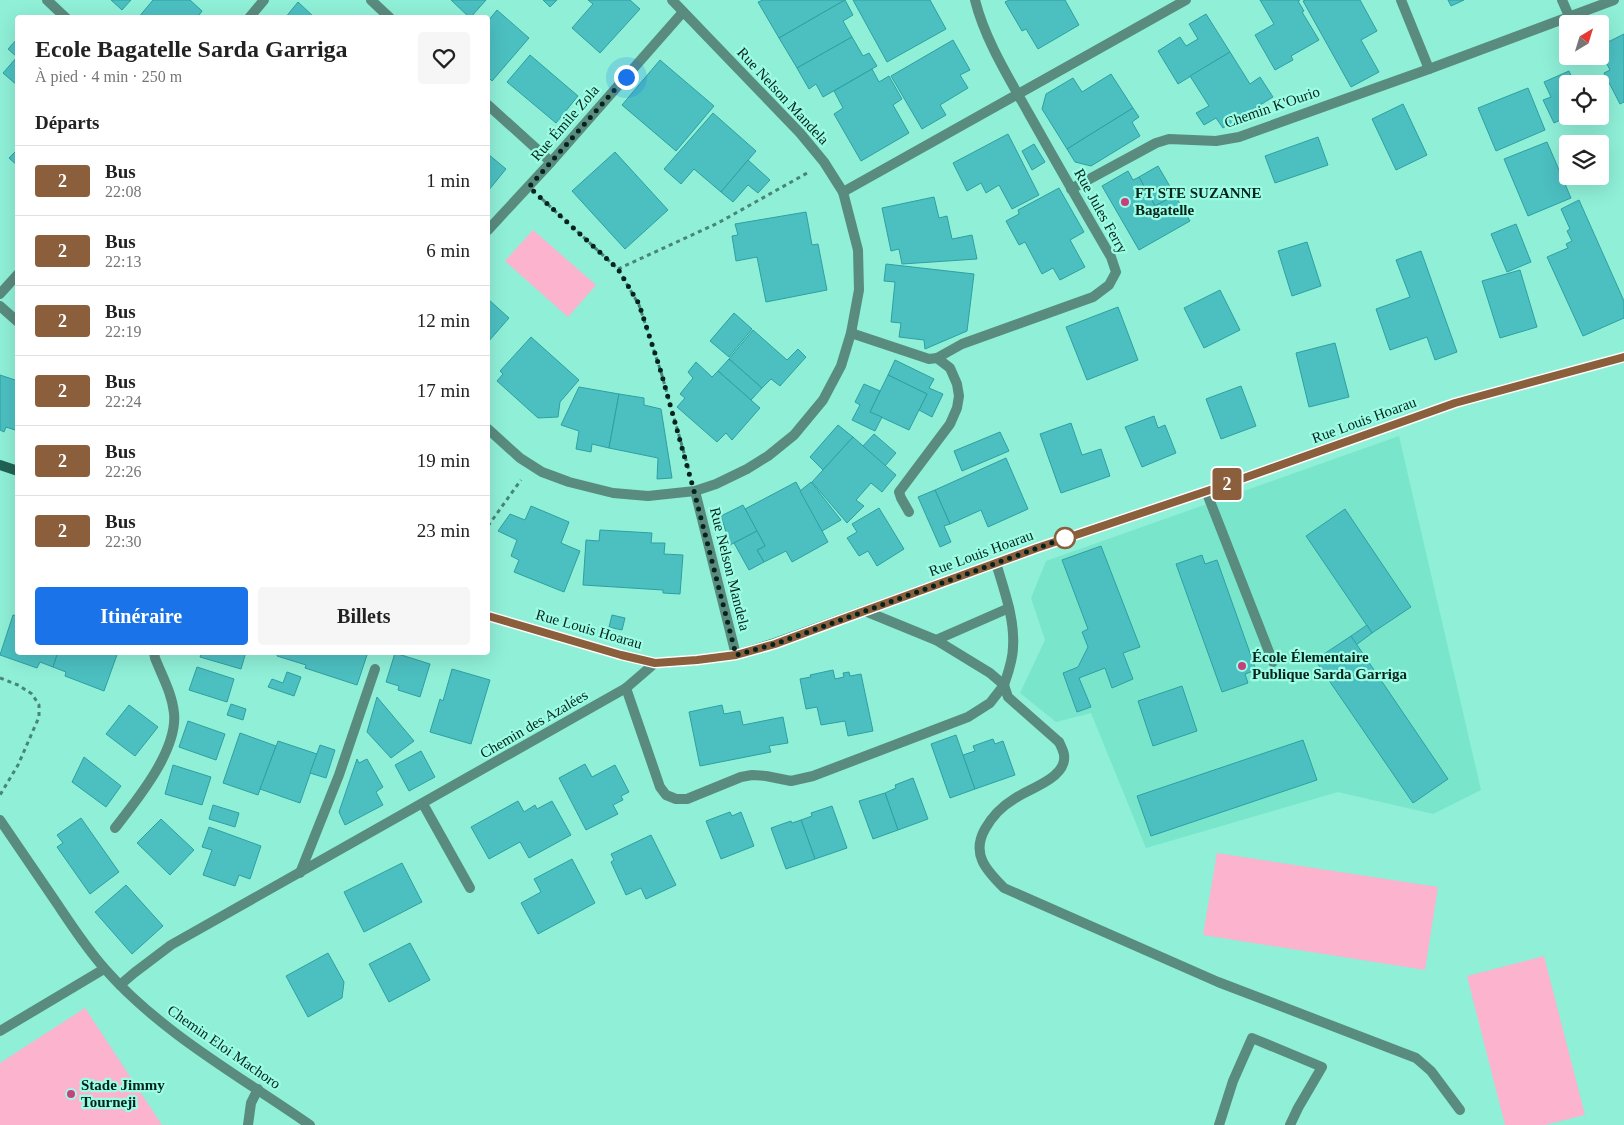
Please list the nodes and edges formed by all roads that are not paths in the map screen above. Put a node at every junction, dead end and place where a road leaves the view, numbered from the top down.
1 (47, 0) edge
2 (264, 0) edge
3 (371, 0) edge
4 (672, 0) edge
5 (975, 0) edge
6 (1186, 0) edge
7 (1402, 0) edge
8 (1562, 0) edge
9 (1614, 0) edge
10 (683, 12) junction
11 (63, 15) edge
12 (252, 15) edge
13 (387, 15) edge
14 (1569, 15) edge
15 (1572, 15) edge
16 (1559, 20) edge
17 (1430, 68) junction
18 (1017, 93) junction
19 (490, 107) edge
20 (551, 162) junction
21 (1071, 189) junction
22 (843, 192) junction
23 (490, 228) edge
24 (15, 277) edge
25 (0, 294) edge
26 (0, 306) edge
27 (15, 319) edge
28 (851, 333) junction
29 (1624, 357) edge
30 (937, 358) junction
31 (490, 431) edge
32 (0, 465) edge
33 (15, 469) edge
34 (694, 491) junction
35 (1206, 491) junction
36 (909, 512) dead end
37 (996, 563) junction
38 (1009, 608) junction
39 (865, 611) junction
40 (490, 617) edge
41 (936, 640) junction
42 (154, 655) edge
43 (736, 655) junction
44 (1273, 662) dead end
45 (655, 663) junction
46 (375, 669) dead end
47 (1004, 685) junction
48 (626, 688) junction
49 (423, 804) junction
50 (0, 820) edge
51 (115, 828) dead end
52 (300, 872) junction
53 (470, 888) dead end
54 (104, 969) junction
55 (120, 985) junction
56 (0, 1031) edge
57 (258, 1089) junction
58 (1460, 1110) dead end
59 (248, 1125) edge
60 (310, 1125) edge
61 (1219, 1125) edge
62 (1290, 1125) edge

1 - 11 street
2 - 12 street
3 - 13 street
4 - 10 street, Rue Nelson Mandela
5 - 18 street, Rue Jules Ferry
6 - 18 street
7 - 17 street
8 - 14 street
9 - 15 street, Chemin K'Ourio
10 - 20 street, Rue Émile Zola
10 - 22 street, Rue Nelson Mandela
16 - 17 street, Chemin K'Ourio
17 - 21 street, Chemin K'Ourio
18 - 21 street, Rue Jules Ferry
18 - 22 street
19 - 20 street
20 - 23 street, Rue Émile Zola
21 - 30 street, Rue Jules Ferry
22 - 28 street, Rue Nelson Mandela
24 - 25 street
26 - 27 street
28 - 30 street
28 - 34 street, Rue Nelson Mandela
29 - 35 main road, Rue Louis Hoarau
30 - 36 street
31 - 34 street, Rue Nelson Mandela
32 - 33 main road
34 - 43 street, Rue Nelson Mandela
35 - 37 main road, Rue Louis Hoarau
35 - 44 street
37 - 38 street
37 - 39 main road, Rue Louis Hoarau
38 - 41 street
38 - 47 street
39 - 41 street
39 - 43 main road, Rue Louis Hoarau
40 - 45 main road, Rue Louis Hoarau
41 - 47 street
42 - 51 street
43 - 45 main road, Rue Louis Hoarau
45 - 48 street, Chemin des Azalées
46 - 52 street
47 - 48 street
47 - 58 street
48 - 49 street, Chemin des Azalées
49 - 52 street, Chemin des Azalées
49 - 53 street
50 - 54 street, Chemin Eloi Machoro
52 - 55 street, Chemin des Azalées
54 - 55 street, Chemin Eloi Machoro
54 - 56 street
55 - 57 street, Chemin Eloi Machoro
57 - 59 street
57 - 60 street, Chemin Eloi Machoro
61 - 62 street

